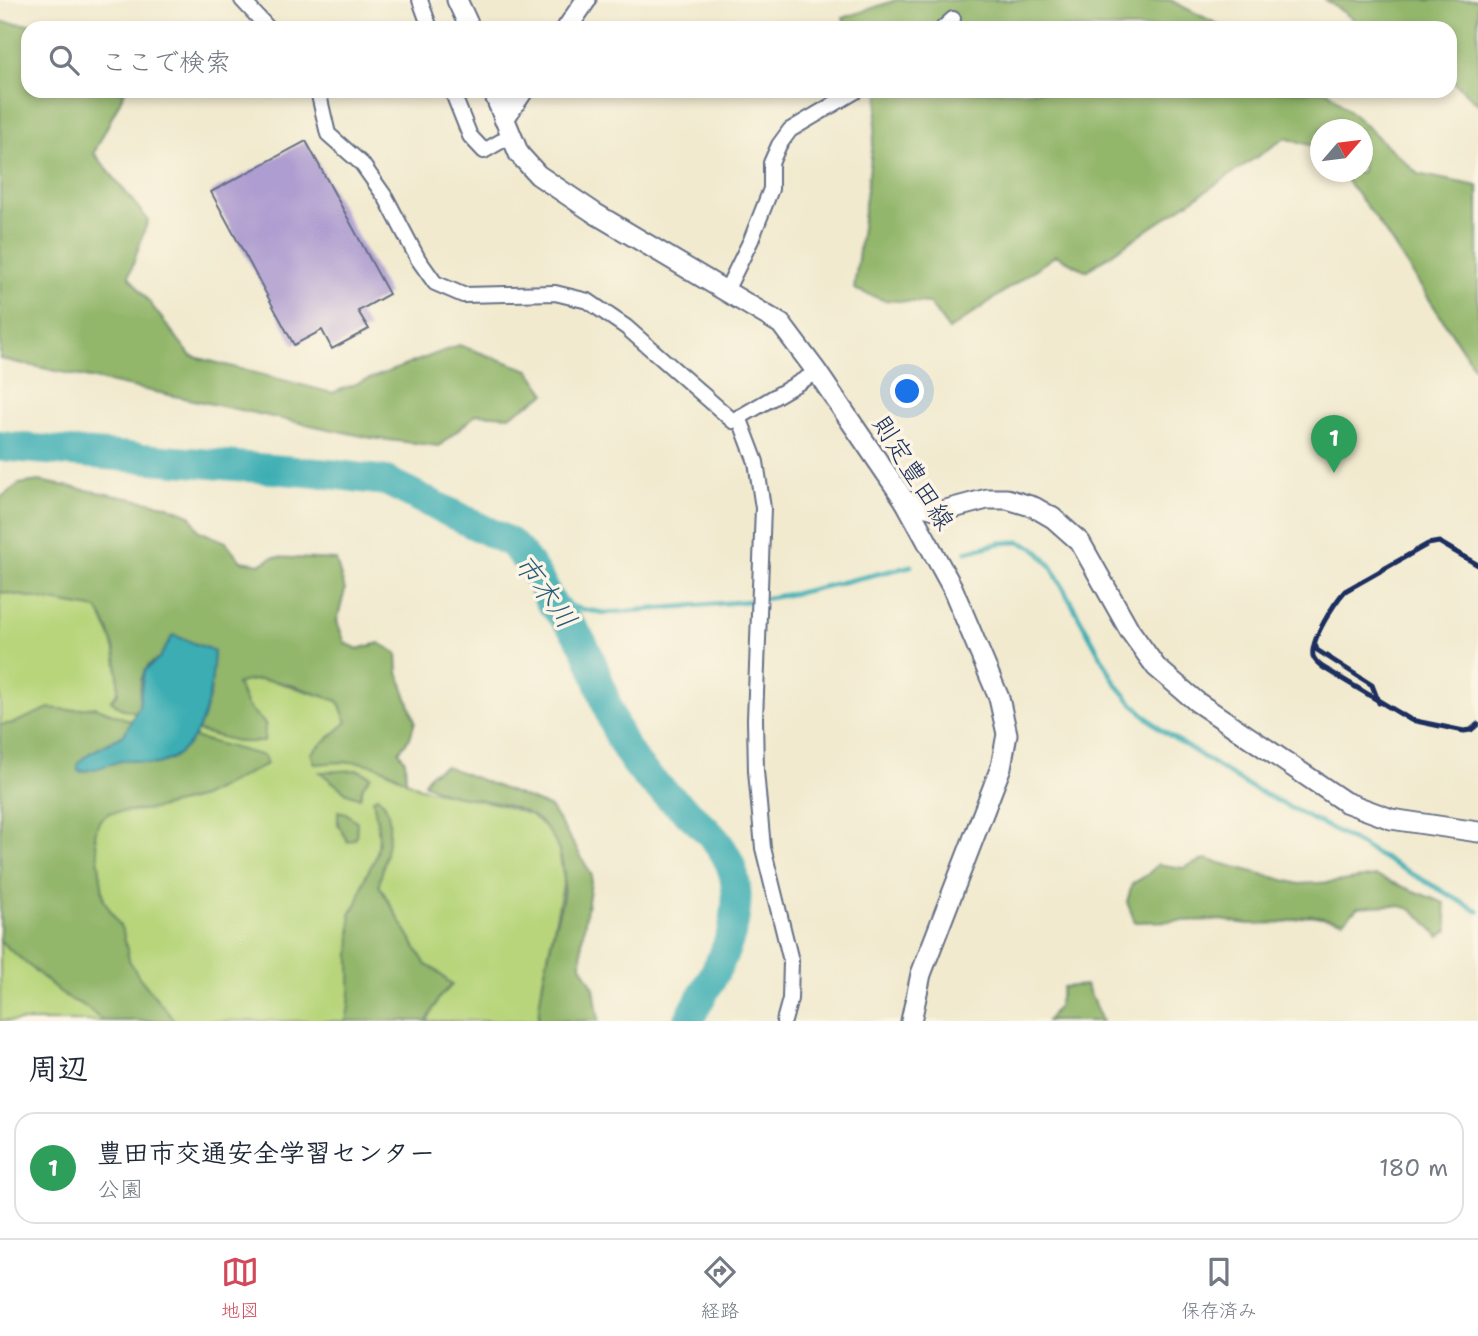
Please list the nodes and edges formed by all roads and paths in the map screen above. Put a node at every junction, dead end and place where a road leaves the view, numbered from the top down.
1 (242, 0) edge
2 (420, 0) edge
3 (457, 0) edge
4 (586, 0) edge
5 (262, 21) edge
6 (428, 21) edge
7 (467, 21) edge
8 (572, 21) edge
9 (320, 98) edge
10 (455, 98) edge
11 (496, 98) edge
12 (520, 98) edge
13 (844, 98) edge
14 (507, 127) junction
15 (726, 291) junction
16 (817, 372) junction
17 (739, 418) junction
18 (905, 501) junction
19 (1478, 832) edge
20 (784, 1021) edge
21 (911, 1021) edge

1 - 5 street
2 - 6 street
3 - 7 main road
4 - 8 main road
9 - 17 street
10 - 14 street
11 - 14 main road, 則定豊田線
12 - 14 main road
13 - 15 street
14 - 15 main road, 則定豊田線
15 - 16 main road, 則定豊田線
16 - 17 street
16 - 18 main road, 則定豊田線
17 - 20 street
18 - 19 main road
18 - 21 main road, 則定豊田線

